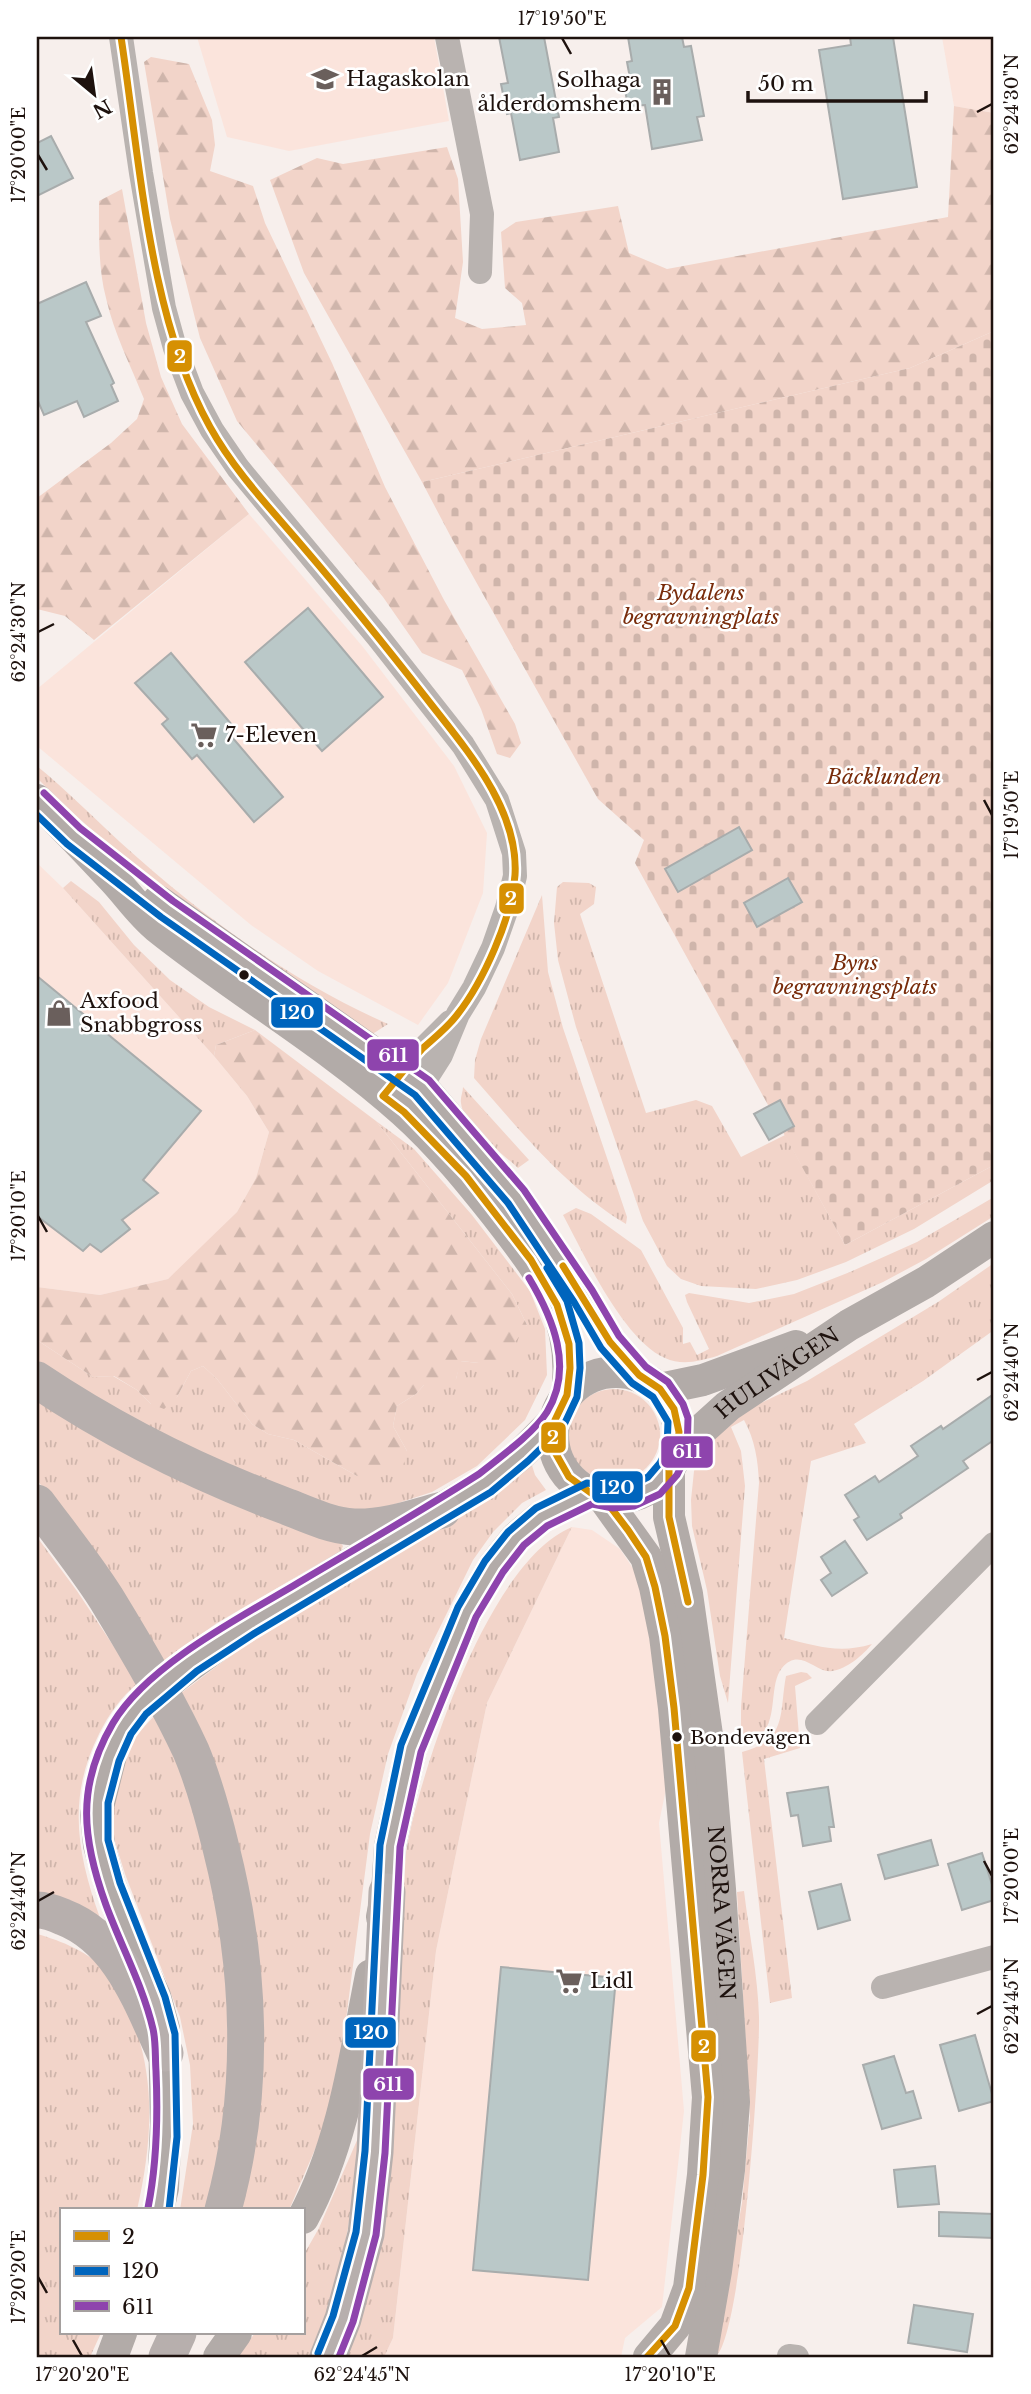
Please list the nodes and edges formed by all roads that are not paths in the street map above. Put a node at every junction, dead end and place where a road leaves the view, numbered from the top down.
1 (121, 37) edge
2 (447, 37) edge
3 (480, 272) dead end
4 (37, 800) edge
5 (403, 1092) junction
6 (994, 1237) edge
7 (849, 1325) junction
8 (37, 1380) edge
9 (649, 1382) junction
10 (561, 1408) junction
11 (673, 1461) junction
12 (596, 1495) junction
13 (37, 1503) edge
14 (442, 1510) junction
15 (994, 1544) edge
16 (817, 1723) dead end
17 (387, 1892) junction
18 (37, 1910) edge
19 (994, 1957) edge
20 (883, 1987) dead end
21 (165, 2053) junction
22 (158, 2208) edge
23 (224, 2208) edge
24 (304, 2216) edge
25 (121, 2334) edge
26 (178, 2334) edge
27 (235, 2334) edge
28 (112, 2357) edge
29 (167, 2357) edge
30 (219, 2357) edge
31 (328, 2357) edge
32 (648, 2357) edge
33 (668, 2357) edge
34 (701, 2357) edge

1 - 5 street
2 - 3 street
4 - 5 main road
5 - 9 main road
5 - 10 main road
6 - 7 main road, HULIVÄGEN
7 - 9 main road, HULIVÄGEN
7 - 11 main road, HULIVÄGEN
8 - 14 highway
9 - 10 main road
9 - 11 main road
10 - 12 main road
10 - 14 main road
11 - 12 main road
11 - 34 main road, NORRA VÄGEN
12 - 17 main road
12 - 32 main road, NORRA VÄGEN
13 - 23 highway
14 - 21 main road, bridge
15 - 16 street
17 - 24 main road
17 - 31 highway
18 - 21 highway
19 - 20 street
21 - 22 main road
25 - 28 main road
26 - 29 highway
27 - 30 main road
32 - 33 main road

